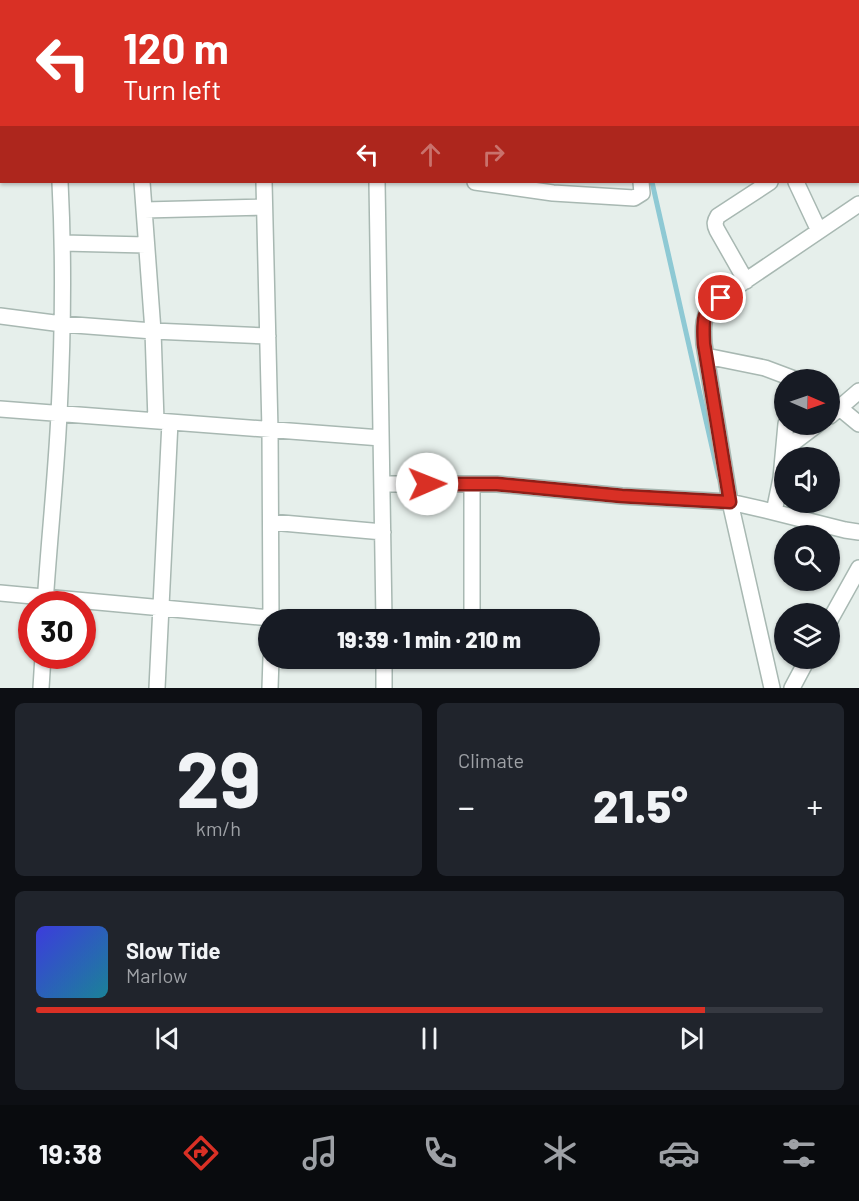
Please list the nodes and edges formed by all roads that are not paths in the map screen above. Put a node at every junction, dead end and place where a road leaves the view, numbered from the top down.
1 (60, 183) edge
2 (142, 183) edge
3 (264, 183) edge
4 (377, 183) edge
5 (482, 183) edge
6 (641, 183) edge
7 (768, 183) edge
8 (796, 183) edge
9 (859, 204) edge
10 (264, 207) junction
11 (144, 210) junction
12 (819, 231) junction
13 (63, 243) junction
14 (146, 245) junction
15 (746, 281) junction
16 (0, 316) edge
17 (62, 324) junction
18 (153, 331) junction
19 (268, 336) junction
20 (706, 356) junction
21 (774, 371) edge
22 (859, 391) edge
23 (840, 403) edge
24 (0, 408) edge
25 (840, 412) edge
26 (59, 414) junction
27 (163, 422) junction
28 (859, 424) edge
29 (270, 430) junction
30 (803, 435) edge
31 (381, 438) junction
32 (788, 447) edge
33 (382, 484) junction
34 (472, 484) junction
35 (730, 502) junction
36 (774, 512) edge
37 (778, 513) edge
38 (271, 522) junction
39 (383, 532) junction
40 (859, 532) edge
41 (859, 568) edge
42 (46, 591) edge
43 (0, 593) edge
44 (18, 596) edge
45 (839, 603) edge
46 (96, 604) edge
47 (160, 608) junction
48 (271, 609) edge
49 (384, 609) edge
50 (472, 609) edge
51 (258, 618) edge
52 (42, 669) edge
53 (271, 669) edge
54 (384, 669) edge
55 (802, 669) edge
56 (41, 688) edge
57 (157, 688) edge
58 (270, 688) edge
59 (384, 688) edge
60 (772, 688) edge
61 (792, 688) edge

1 - 13 street
2 - 11 street
3 - 10 street
4 - 31 street
5 - 6 street
7 - 15 street
8 - 12 street
9 - 12 street
10 - 11 street
10 - 19 street
11 - 14 street
12 - 15 street
13 - 14 street
13 - 17 street
14 - 18 street
15 - 20 street
16 - 17 street
17 - 18 street
17 - 26 street
18 - 19 street
18 - 27 street
19 - 29 street
20 - 21 street
20 - 35 street
22 - 23 street
24 - 26 street
25 - 28 street
26 - 27 street
26 - 42 street
27 - 29 street
27 - 47 street
29 - 31 street
29 - 38 street
30 - 32 street
31 - 33 street
33 - 34 street
33 - 39 street
34 - 35 street
34 - 50 street
35 - 36 street
35 - 60 street
37 - 40 street
38 - 39 street
38 - 48 street
39 - 49 street
41 - 45 street
43 - 44 street
46 - 47 street
47 - 51 street
47 - 57 street
52 - 56 street
53 - 58 street
54 - 59 street
55 - 61 street

